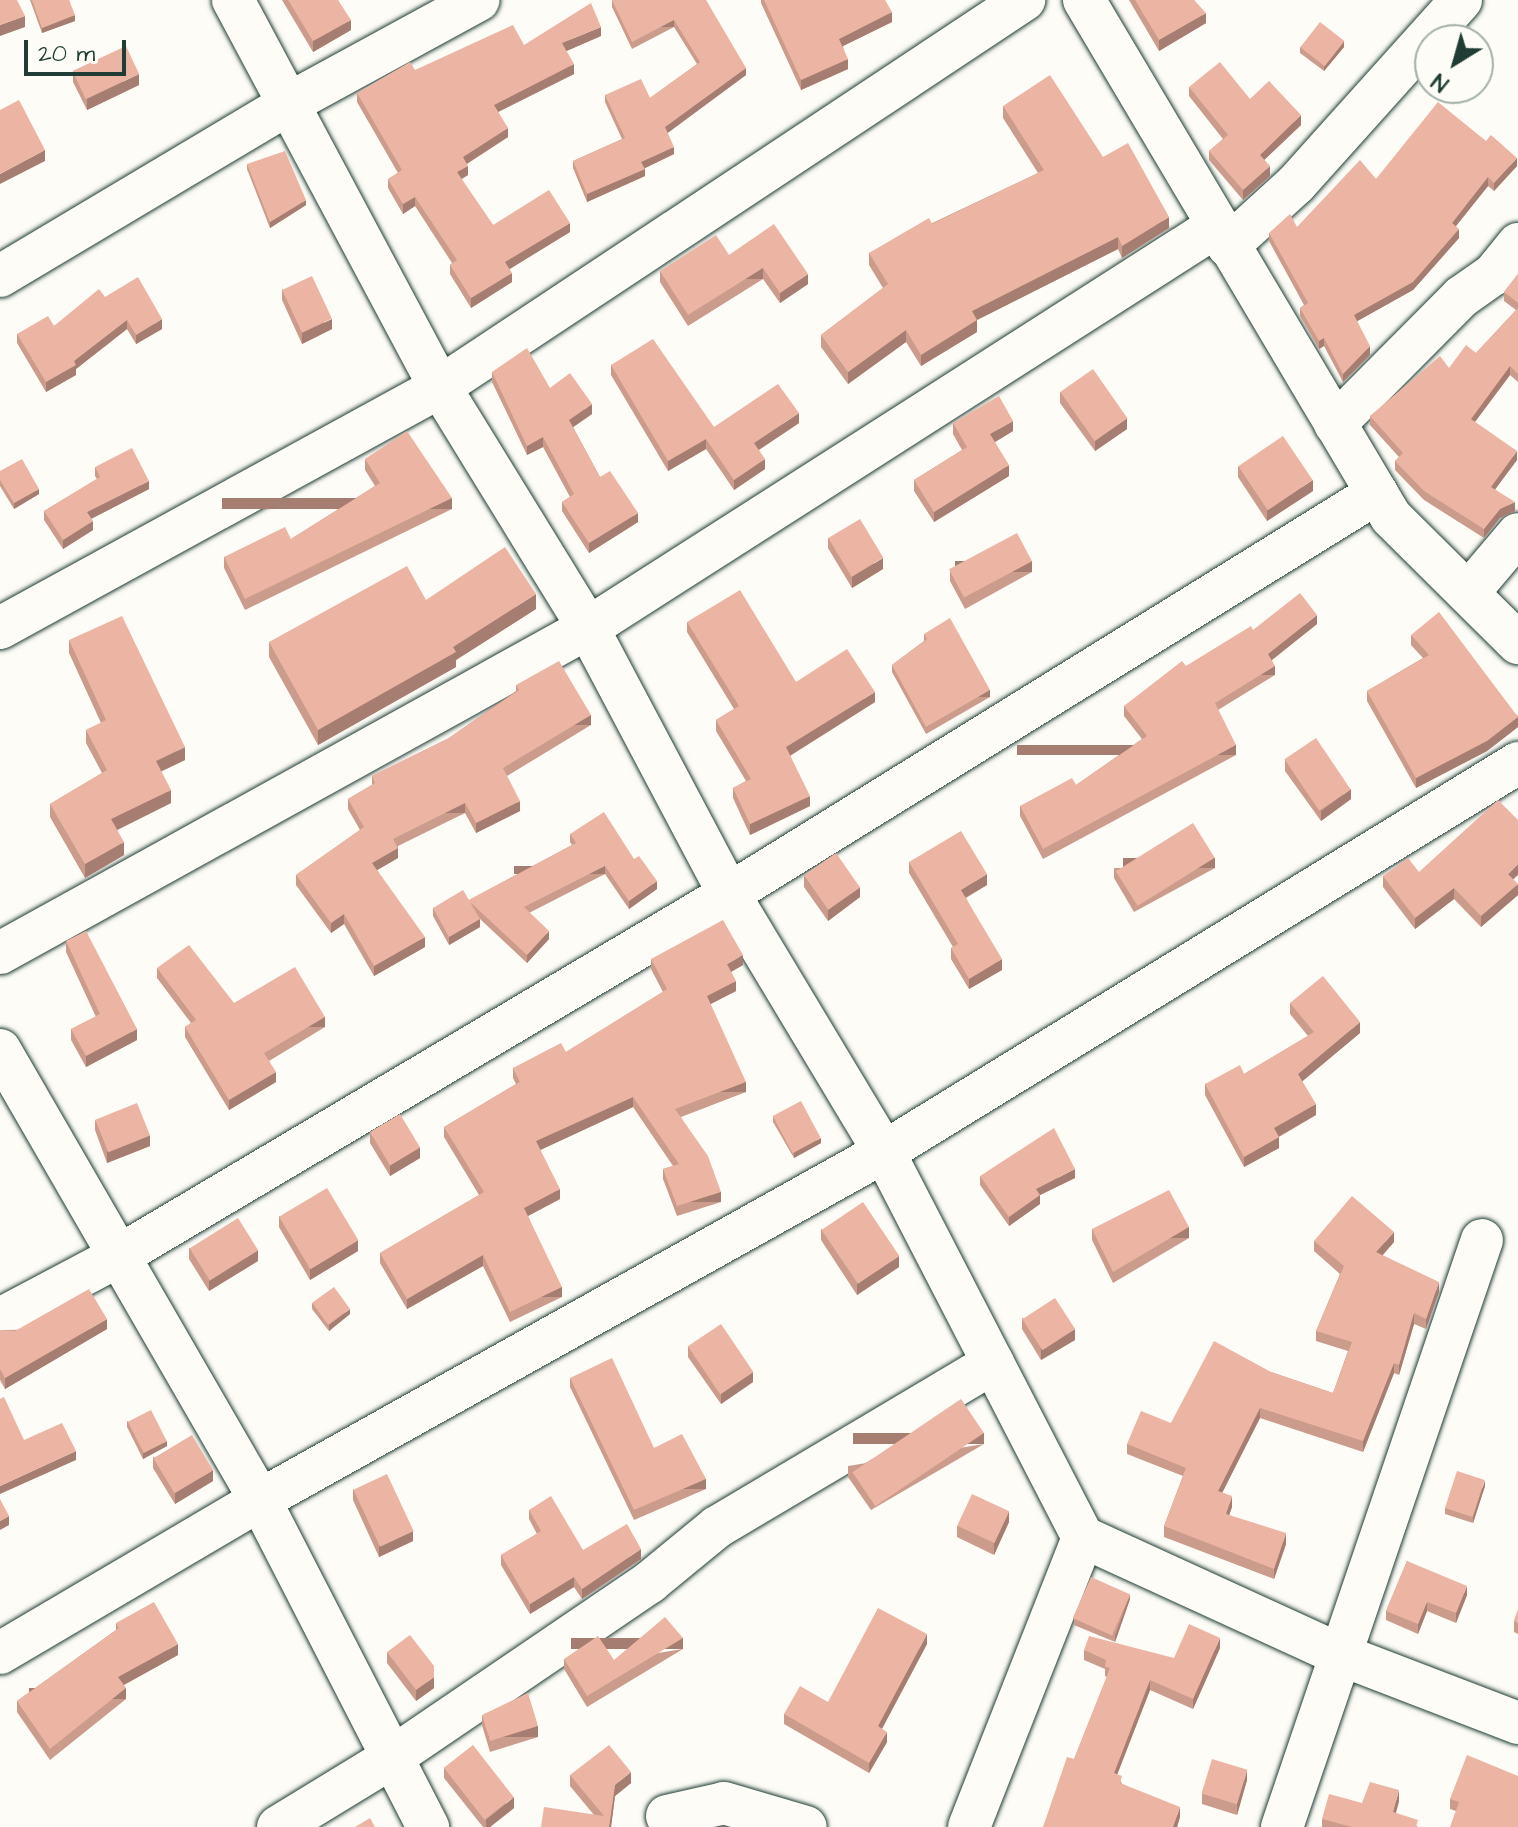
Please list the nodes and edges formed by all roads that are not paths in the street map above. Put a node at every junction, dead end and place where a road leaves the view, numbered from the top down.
1 (233, 0) edge
2 (479, 0) edge
3 (1024, 0) edge
4 (1461, 0) edge
5 (1086, 1) edge
6 (288, 104) junction
7 (1222, 236) junction
8 (1518, 244) edge
9 (0, 276) edge
10 (440, 387) junction
11 (1335, 424) junction
12 (1377, 493) junction
13 (1518, 534) edge
14 (1468, 593) junction
15 (0, 628) edge
16 (588, 628) junction
17 (1518, 643) edge
18 (1518, 763) edge
19 (729, 894) junction
20 (0, 953) edge
21 (0, 1050) edge
22 (884, 1152) junction
23 (1482, 1240) dead end
24 (117, 1257) junction
25 (0, 1319) edge
26 (993, 1363) junction
27 (260, 1500) junction
28 (1083, 1537) junction
29 (0, 1653) edge
30 (1341, 1655) junction
31 (1518, 1723) edge
32 (391, 1758) junction
33 (667, 1816) dead end
34 (278, 1827) edge
35 (428, 1827) edge
36 (806, 1827) edge
37 (969, 1827) edge
38 (1282, 1827) edge

1 - 6 street
2 - 6 street
3 - 10 street
4 - 7 street
5 - 7 street
6 - 9 street
6 - 10 street
7 - 11 street
7 - 16 street
8 - 11 street
10 - 15 street
10 - 16 street
11 - 12 street
12 - 14 street
12 - 19 street
13 - 14 street
14 - 17 street
16 - 19 street
16 - 20 street
18 - 22 street
19 - 22 street
19 - 24 street
21 - 24 street
22 - 26 street
22 - 27 street
23 - 30 street
24 - 25 street
24 - 27 street
26 - 28 street
26 - 32 street
27 - 29 street
27 - 32 street
28 - 30 street
28 - 37 street
30 - 31 street
30 - 38 street
32 - 34 street
32 - 35 street
33 - 36 street

